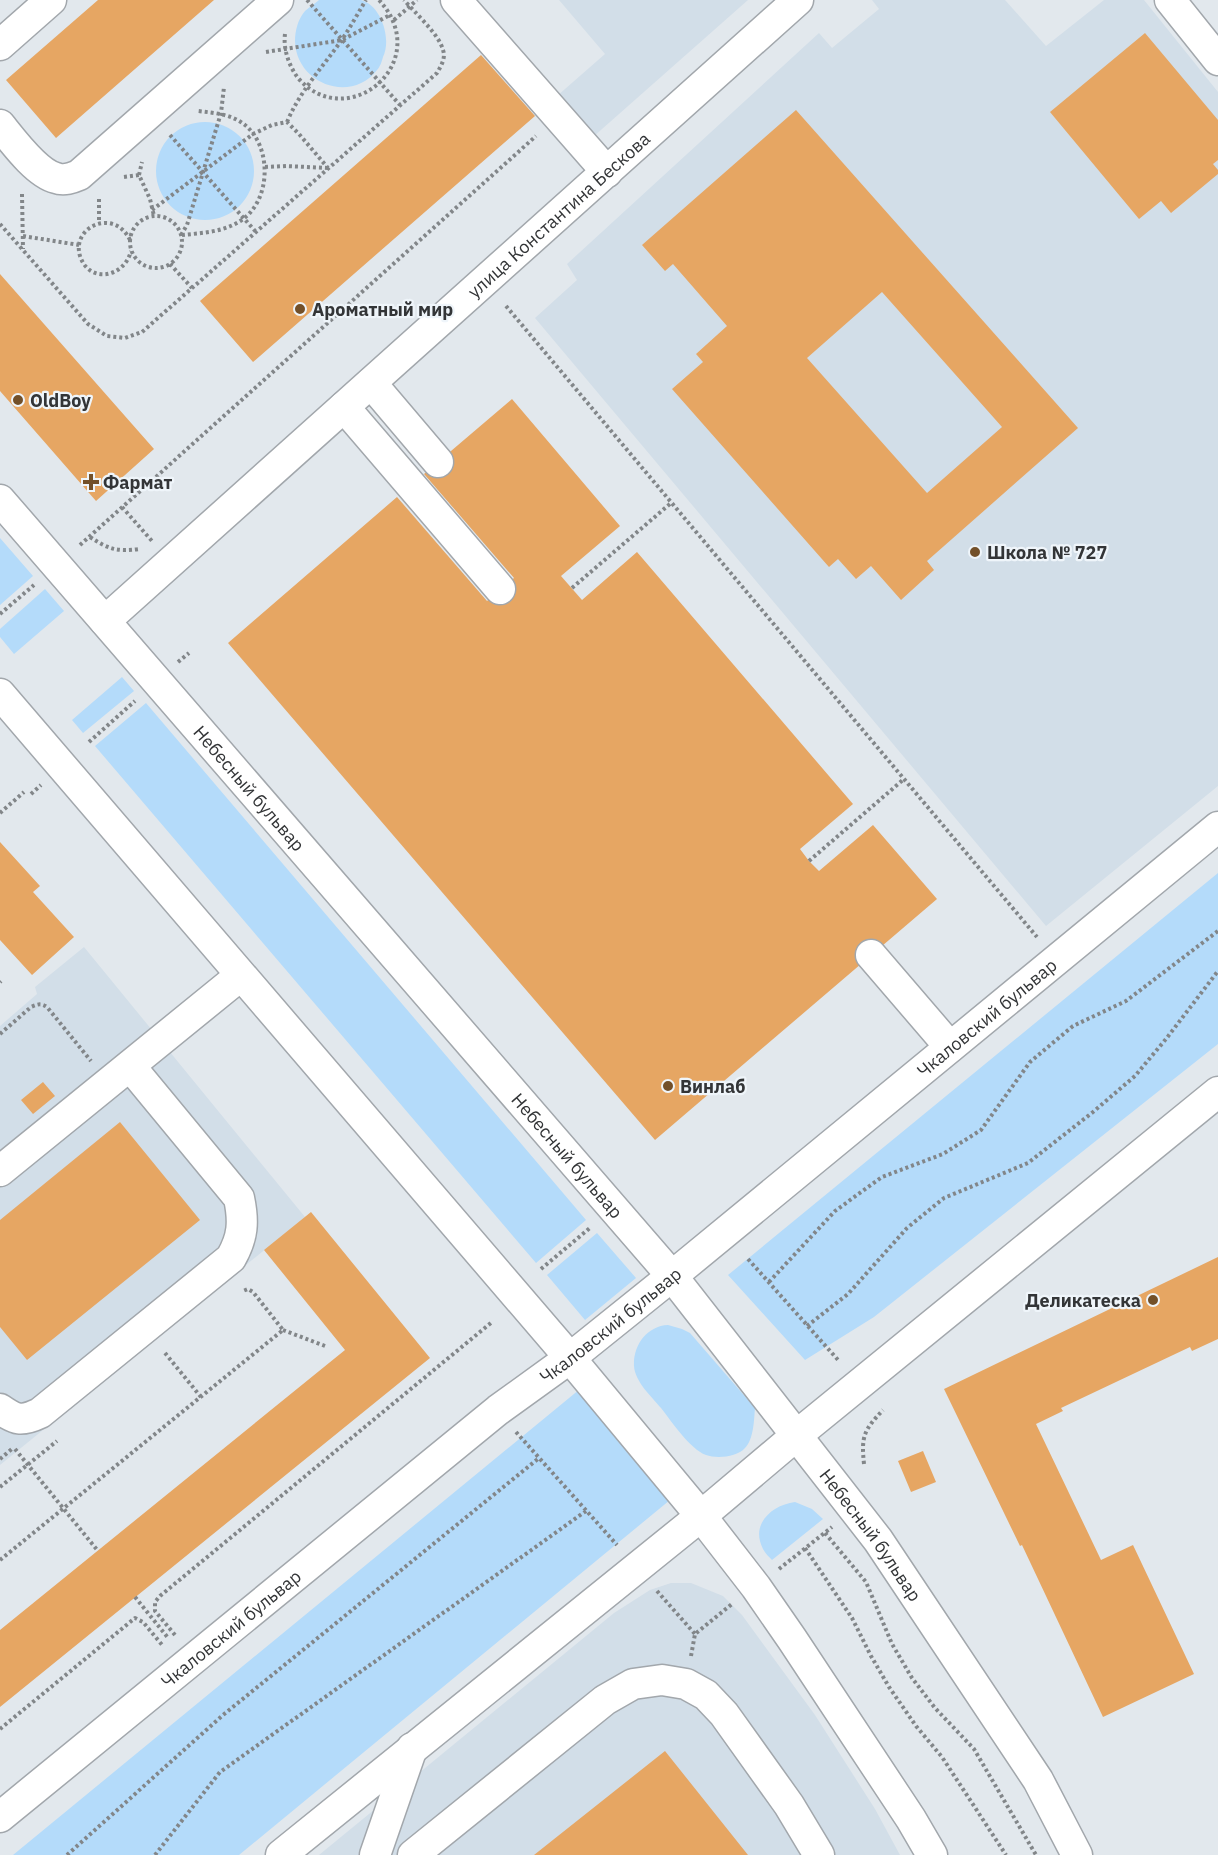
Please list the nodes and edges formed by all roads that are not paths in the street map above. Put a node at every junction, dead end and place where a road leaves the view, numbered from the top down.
1 (51, 0) edge
2 (278, 0) edge
3 (456, 0) edge
4 (798, 0) edge
5 (1170, 0) edge
6 (0, 45) edge
7 (1218, 60) edge
8 (9, 136) edge
9 (607, 171) junction
10 (371, 383) junction
11 (344, 407) junction
12 (438, 462) dead end
13 (0, 500) edge
14 (500, 589) dead end
15 (105, 621) junction
16 (4, 708) edge
17 (1218, 827) edge
18 (871, 955) dead end
19 (240, 976) junction
20 (951, 1047) junction
21 (120, 1074) junction
22 (1218, 1092) edge
23 (0, 1171) edge
24 (672, 1276) junction
25 (570, 1358) junction
26 (7, 1414) edge
27 (797, 1436) junction
28 (701, 1516) junction
29 (412, 1748) junction
30 (0, 1817) edge
31 (281, 1855) edge
32 (375, 1855) edge
33 (413, 1855) edge
34 (819, 1855) edge
35 (932, 1855) edge
36 (1077, 1855) edge

1 - 6 street
2 - 8 street
3 - 9 street
4 - 9 street, улица Константина Бескова
5 - 7 street
9 - 10 street, улица Константина Бескова
10 - 11 street, улица Константина Бескова
10 - 12 street
11 - 14 street
11 - 15 street, улица Константина Бескова
13 - 15 street, Небесный бульвар
15 - 24 street, Небесный бульвар
16 - 19 street
17 - 20 street, Чкаловский бульвар
18 - 20 street
19 - 21 street
19 - 25 street
20 - 24 street, Чкаловский бульвар
21 - 23 street
21 - 26 street
22 - 27 street
24 - 25 street, Чкаловский бульвар
24 - 27 street, Небесный бульвар
25 - 28 street
25 - 30 street, Чкаловский бульвар
27 - 28 street
27 - 36 street, Небесный бульвар
28 - 29 street
28 - 35 street
29 - 31 street
29 - 32 street
33 - 34 street

